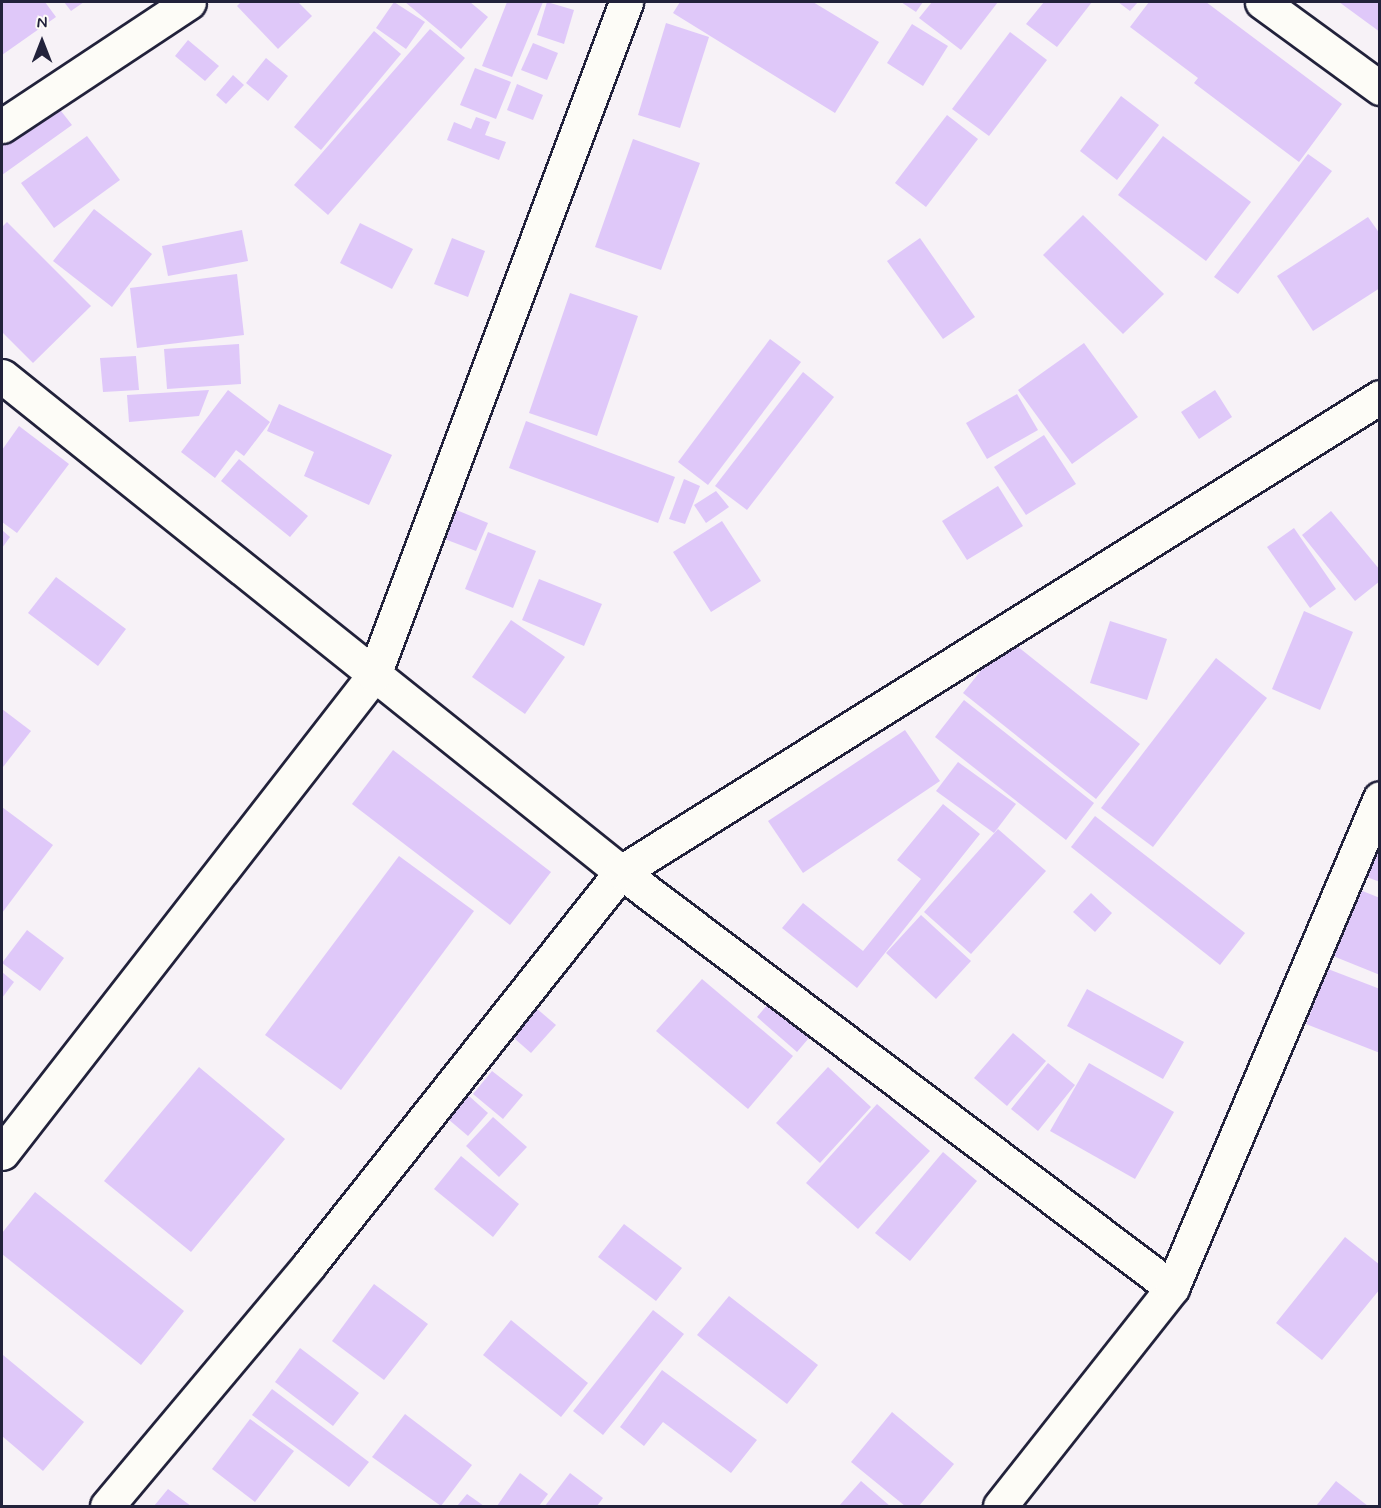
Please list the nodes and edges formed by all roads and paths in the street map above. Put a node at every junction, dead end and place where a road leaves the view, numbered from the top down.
1 (189, 2) edge
2 (626, 2) edge
3 (1262, 2) edge
4 (1380, 88) edge
5 (2, 126) edge
6 (2, 376) edge
7 (1380, 397) edge
8 (374, 675) junction
9 (1380, 798) edge
10 (621, 872) junction
11 (2, 1153) edge
12 (1172, 1288) junction
13 (107, 1506) edge
14 (1000, 1506) edge

1 - 5 street
2 - 8 street
3 - 4 street
6 - 8 street
7 - 10 street
8 - 10 street
8 - 11 street
9 - 12 street
10 - 12 street
10 - 13 street
12 - 14 street

